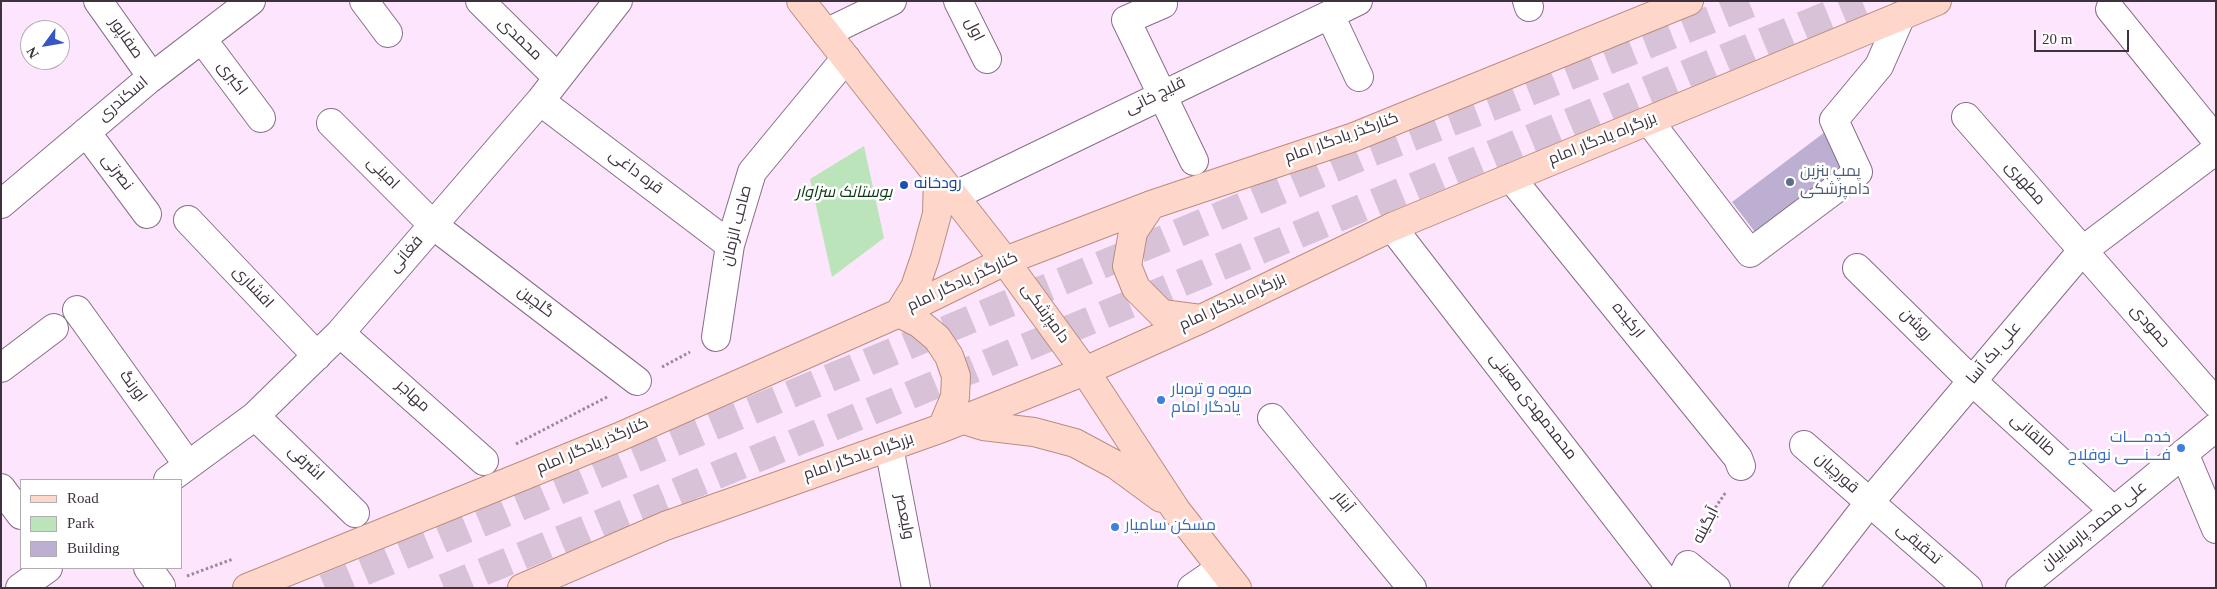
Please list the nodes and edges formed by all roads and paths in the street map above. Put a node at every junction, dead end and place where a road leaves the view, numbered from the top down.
1 (98, 1) edge
2 (251, 1) edge
3 (364, 1) edge
4 (480, 1) edge
5 (618, 1) edge
6 (802, 1) edge
7 (845, 1) edge
8 (892, 1) edge
9 (958, 1) edge
10 (1358, 1) edge
11 (1689, 1) edge
12 (1937, 1) edge
13 (1163, 4) dead end
14 (2110, 9) dead end
15 (1330, 15) junction
16 (1901, 16) junction
17 (388, 33) dead end
18 (826, 33) junction
19 (202, 39) junction
20 (846, 58) junction
21 (987, 59) dead end
22 (152, 77) junction
23 (1359, 77) dead end
24 (558, 78) junction
25 (1162, 94) junction
26 (540, 102) junction
27 (1966, 117) dead end
28 (261, 118) dead end
29 (1649, 121) junction
30 (331, 123) dead end
31 (86, 132) junction
32 (2216, 140) edge
33 (2216, 150) edge
34 (1194, 161) dead end
35 (1511, 178) junction
36 (946, 186) junction
37 (2, 203) edge
38 (1151, 205) junction
39 (147, 214) dead end
40 (188, 220) dead end
41 (433, 225) junction
42 (1392, 227) junction
43 (730, 245) junction
44 (2082, 251) junction
45 (1005, 261) junction
46 (1857, 268) dead end
47 (77, 310) dead end
48 (899, 313) junction
49 (1201, 319) junction
50 (54, 328) dead end
51 (340, 333) junction
52 (716, 336) joint
53 (317, 356) junction
54 (1, 368) edge
55 (1086, 371) junction
56 (1972, 381) junction
57 (637, 382) junction
58 (2216, 403) edge
59 (255, 416) junction
60 (1272, 418) dead end
61 (953, 424) junction
62 (2216, 427) edge
63 (1804, 445) dead end
64 (889, 447) junction
65 (2184, 453) junction
66 (484, 460) joint
67 (1741, 466) joint
68 (178, 473) edge
69 (1, 488) edge
70 (1869, 503) junction
71 (1176, 510) junction
72 (2114, 511) junction
73 (355, 513) dead end
74 (20, 514) edge
75 (2216, 529) edge
76 (235, 558) dead end
77 (47, 569) edge
78 (1683, 576) edge
79 (154, 577) edge
80 (1229, 578) edge
81 (2029, 585) edge
82 (20, 588) edge
83 (246, 588) edge
84 (522, 588) edge
85 (916, 588) edge
86 (1192, 588) edge
87 (1412, 588) edge
88 (1671, 588) edge
89 (1716, 588) edge
90 (1803, 588) edge
91 (1968, 588) edge

1 - 22 street, صفاپور
2 - 19 street, اسکندری
3 - 17 street
4 - 24 street, محمدی
5 - 24 street, فغانی
6 - 18 main road, دامپزشکی
7 - 18 street
8 - 18 street
9 - 21 street, اول
10 - 15 street, قلیچ خانی
11 - 38 main road, کنارگذر یادگار امام
12 - 16 main road, بزرگراه یادگار امام
13 - 25 street
14 - 32 street
15 - 23 street
15 - 25 street, قلیچ خانی
16 - 29 main road, بزرگراه یادگار امام
16 - 29 street
18 - 20 main road, دامپزشکی
19 - 22 street, اسکندری
19 - 28 street, اکبری
20 - 36 main road, دامپزشکی
20 - 43 street, صاحب الزمان
22 - 31 street, اسکندری
24 - 26 street, فغانی
25 - 34 street
25 - 36 street, قلیچ خانی
26 - 41 street, فغانی
26 - 43 street, قره داغی
27 - 44 street, مطهری
29 - 35 main road, بزرگراه یادگار امام
30 - 41 street, امینی
31 - 37 street, اسکندری
31 - 39 street, نصرتی
33 - 44 street, علی بک آسا
35 - 42 main road, بزرگراه یادگار امام
35 - 67 street, ارکیده
36 - 45 main road, دامپزشکی
36 - 48 main road
38 - 45 main road, کنارگذر یادگار امام
38 - 49 main road
40 - 53 street, افشاری
41 - 51 street, فغانی
41 - 57 street, گلچین
42 - 49 main road, بزرگراه یادگار امام
42 - 88 street, محمدمهدی معینی
43 - 52 street, صاحب الزمان
44 - 56 street, علی بک آسا
44 - 58 street, حمودی
45 - 48 main road, کنارگذر یادگار امام
45 - 55 main road, دامپزشکی
46 - 56 street, روشن
47 - 68 street, اورنگ
48 - 61 main road
48 - 83 main road, کنارگذر یادگار امام
49 - 55 main road, بزرگراه یادگار امام
50 - 54 street
51 - 53 street, فغانی
51 - 66 street, مهاجر
52 - 57 path
53 - 59 street, فغانی
55 - 61 main road, بزرگراه یادگار امام
55 - 71 main road, دامپزشکی
56 - 70 street, علی بک آسا
56 - 72 street, طالقانی
57 - 66 path
59 - 68 street, فغانی
59 - 73 street, اشرفی
60 - 87 street, آبنار
61 - 64 main road, بزرگراه یادگار امام
61 - 71 main road
62 - 65 street, علی محمد پارساییان
63 - 70 street, قورچیان
64 - 84 main road, بزرگراه یادگار امام
64 - 85 street, ولیعصر
65 - 72 street, علی محمد پارساییان
65 - 75 street
67 - 78 path, آبگینه
69 - 74 street
70 - 90 street, علی بک آسا
70 - 91 street, تحقیقی
71 - 80 main road, دامپزشکی
72 - 81 street, علی محمد پارساییان
76 - 79 path
77 - 82 street
78 - 89 street
80 - 86 street

